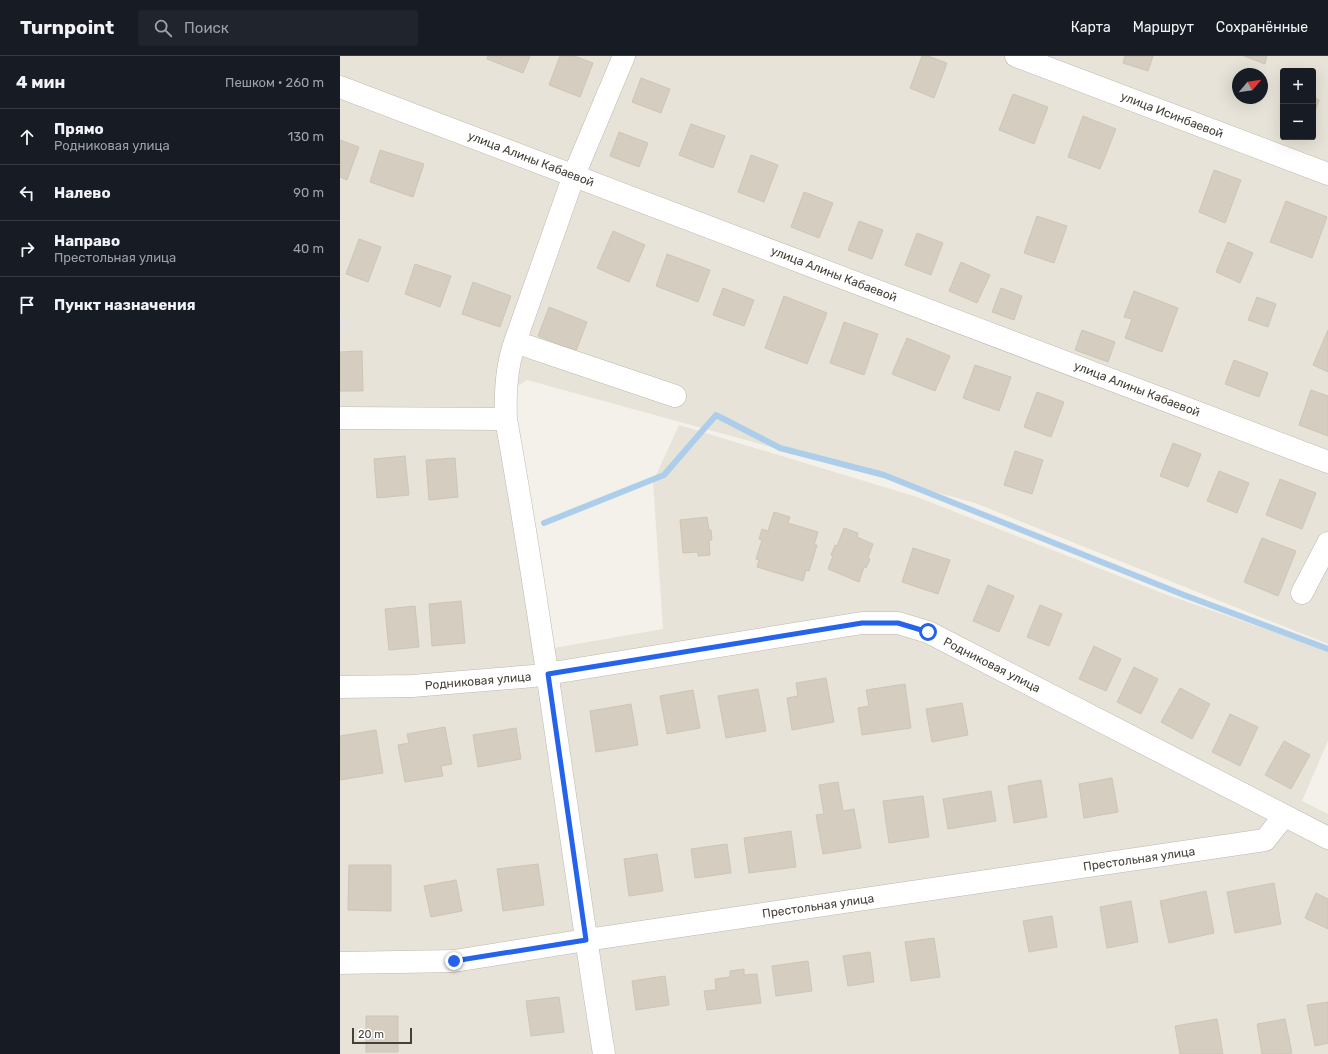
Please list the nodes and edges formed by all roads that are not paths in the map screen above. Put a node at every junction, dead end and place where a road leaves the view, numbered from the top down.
1 (624, 56) edge
2 (1016, 56) edge
3 (340, 87) edge
4 (1328, 174) edge
5 (574, 175) junction
6 (515, 342) junction
7 (675, 396) dead end
8 (340, 418) edge
9 (506, 419) junction
10 (1328, 462) edge
11 (1328, 543) edge
12 (1302, 593) dead end
13 (548, 674) junction
14 (340, 687) edge
15 (1284, 816) junction
16 (1328, 838) edge
17 (586, 940) junction
18 (340, 963) edge
19 (604, 1054) edge

1 - 5 street
2 - 4 street, улица Исинбаевой
3 - 5 street, улица Алины Кабаевой
5 - 6 street
5 - 10 street, улица Алины Кабаевой
6 - 7 street
6 - 9 street
8 - 9 street
9 - 13 street
11 - 12 street
13 - 14 street, Родниковая улица
13 - 15 street, Родниковая улица
13 - 17 street
15 - 16 street, Родниковая улица
15 - 17 street, Престольная улица
17 - 18 street, Престольная улица
17 - 19 street

